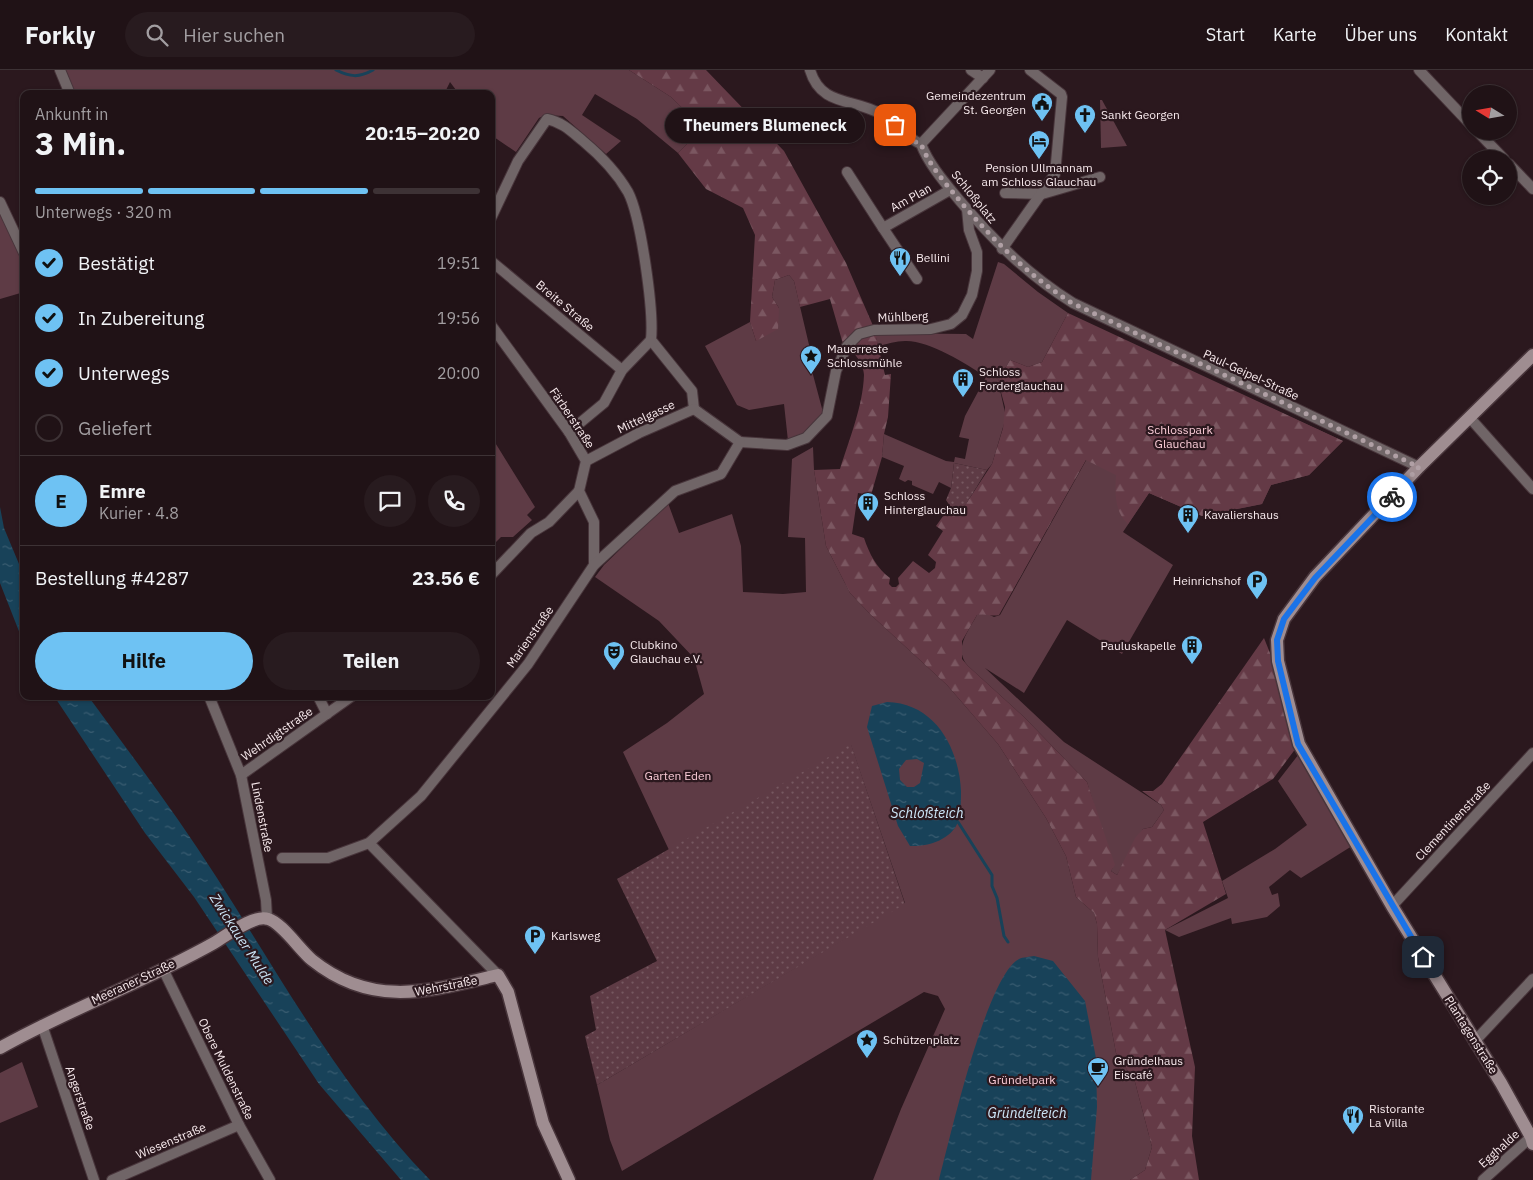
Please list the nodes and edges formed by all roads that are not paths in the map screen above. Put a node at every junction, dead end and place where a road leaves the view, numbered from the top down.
1 (60, 70) edge
2 (810, 70) edge
3 (970, 70) edge
4 (990, 70) edge
5 (1030, 70) edge
6 (1419, 70) edge
7 (983, 78) junction
8 (68, 90) edge
9 (1462, 115) edge
10 (1486, 140) edge
11 (921, 144) junction
12 (1495, 150) edge
13 (848, 172) dead end
14 (1517, 172) edge
15 (1100, 176) dead end
16 (1533, 189) edge
17 (950, 190) junction
18 (1005, 193) dead end
19 (1042, 194) junction
20 (0, 202) edge
21 (967, 209) junction
22 (495, 211) edge
23 (883, 228) junction
24 (20, 244) edge
25 (1002, 249) junction
26 (495, 264) edge
27 (917, 279) dead end
28 (1072, 303) joint
29 (495, 330) edge
30 (651, 340) junction
31 (1533, 355) edge
32 (622, 370) junction
33 (694, 410) junction
34 (1470, 418) junction
35 (569, 432) junction
36 (740, 442) junction
37 (586, 461) junction
38 (1419, 467) junction
39 (1533, 489) edge
40 (579, 491) junction
41 (594, 565) junction
42 (495, 571) edge
43 (211, 700) edge
44 (320, 700) edge
45 (346, 700) edge
46 (327, 714) junction
47 (1533, 753) edge
48 (241, 775) junction
49 (369, 843) junction
50 (282, 858) dead end
51 (1392, 906) junction
52 (261, 918) junction
53 (162, 969) junction
54 (498, 975) junction
55 (1533, 979) edge
56 (42, 1025) junction
57 (1474, 1042) junction
58 (0, 1048) edge
59 (239, 1125) junction
60 (1532, 1140) edge
61 (94, 1180) edge
62 (112, 1180) edge
63 (270, 1180) edge
64 (569, 1180) edge
65 (1483, 1180) edge

1 - 8 street
2 - 11 street, Schloßplatz
3 - 7 street
4 - 7 street
5 - 19 street
6 - 9 street
7 - 11 street
10 - 12 street
11 - 17 street, Schloßplatz
13 - 23 street, Am Plan
14 - 16 street
15 - 19 street
17 - 21 street, Schloßplatz
17 - 23 street, Am Plan
18 - 19 street
19 - 25 street
20 - 24 street
21 - 25 street, Schloßplatz
21 - 36 street, Mühlberg
22 - 30 street
23 - 27 street, Am Plan
25 - 28 street, Schloßplatz
26 - 32 street, Breite Straße
28 - 38 street, Paul-Geipel-Straße
29 - 35 street, Färberstraße
30 - 32 street
30 - 33 street
31 - 34 street
32 - 35 street
33 - 36 street, Mittelgasse
33 - 37 street, Mittelgasse
34 - 38 street
34 - 39 street
35 - 37 street, Färberstraße
36 - 41 street, Marienstraße
37 - 40 street, Färberstraße
38 - 51 street, Plantagenstraße
40 - 41 street
40 - 42 street
41 - 49 street, Marienstraße
43 - 48 street, Lindenstraße
44 - 46 street
45 - 46 street, Wehrdigtstraße
46 - 48 street, Wehrdigtstraße
47 - 51 street, Clementinenstraße
48 - 52 street, Lindenstraße
49 - 50 street, Marienstraße
49 - 54 street, Wehrstraße
51 - 57 street, Plantagenstraße
52 - 53 street, Meeraner Straße
52 - 54 street, Wehrstraße
53 - 56 street, Meeraner Straße
53 - 59 street, Obere Muldenstraße
54 - 64 street, Wehrstraße
55 - 57 street
56 - 58 street, Meeraner Straße
56 - 61 street, Angerstraße
57 - 60 street, Plantagenstraße
59 - 62 street, Wiesenstraße
59 - 63 street, Obere Muldenstraße
60 - 65 street, Egghalde

